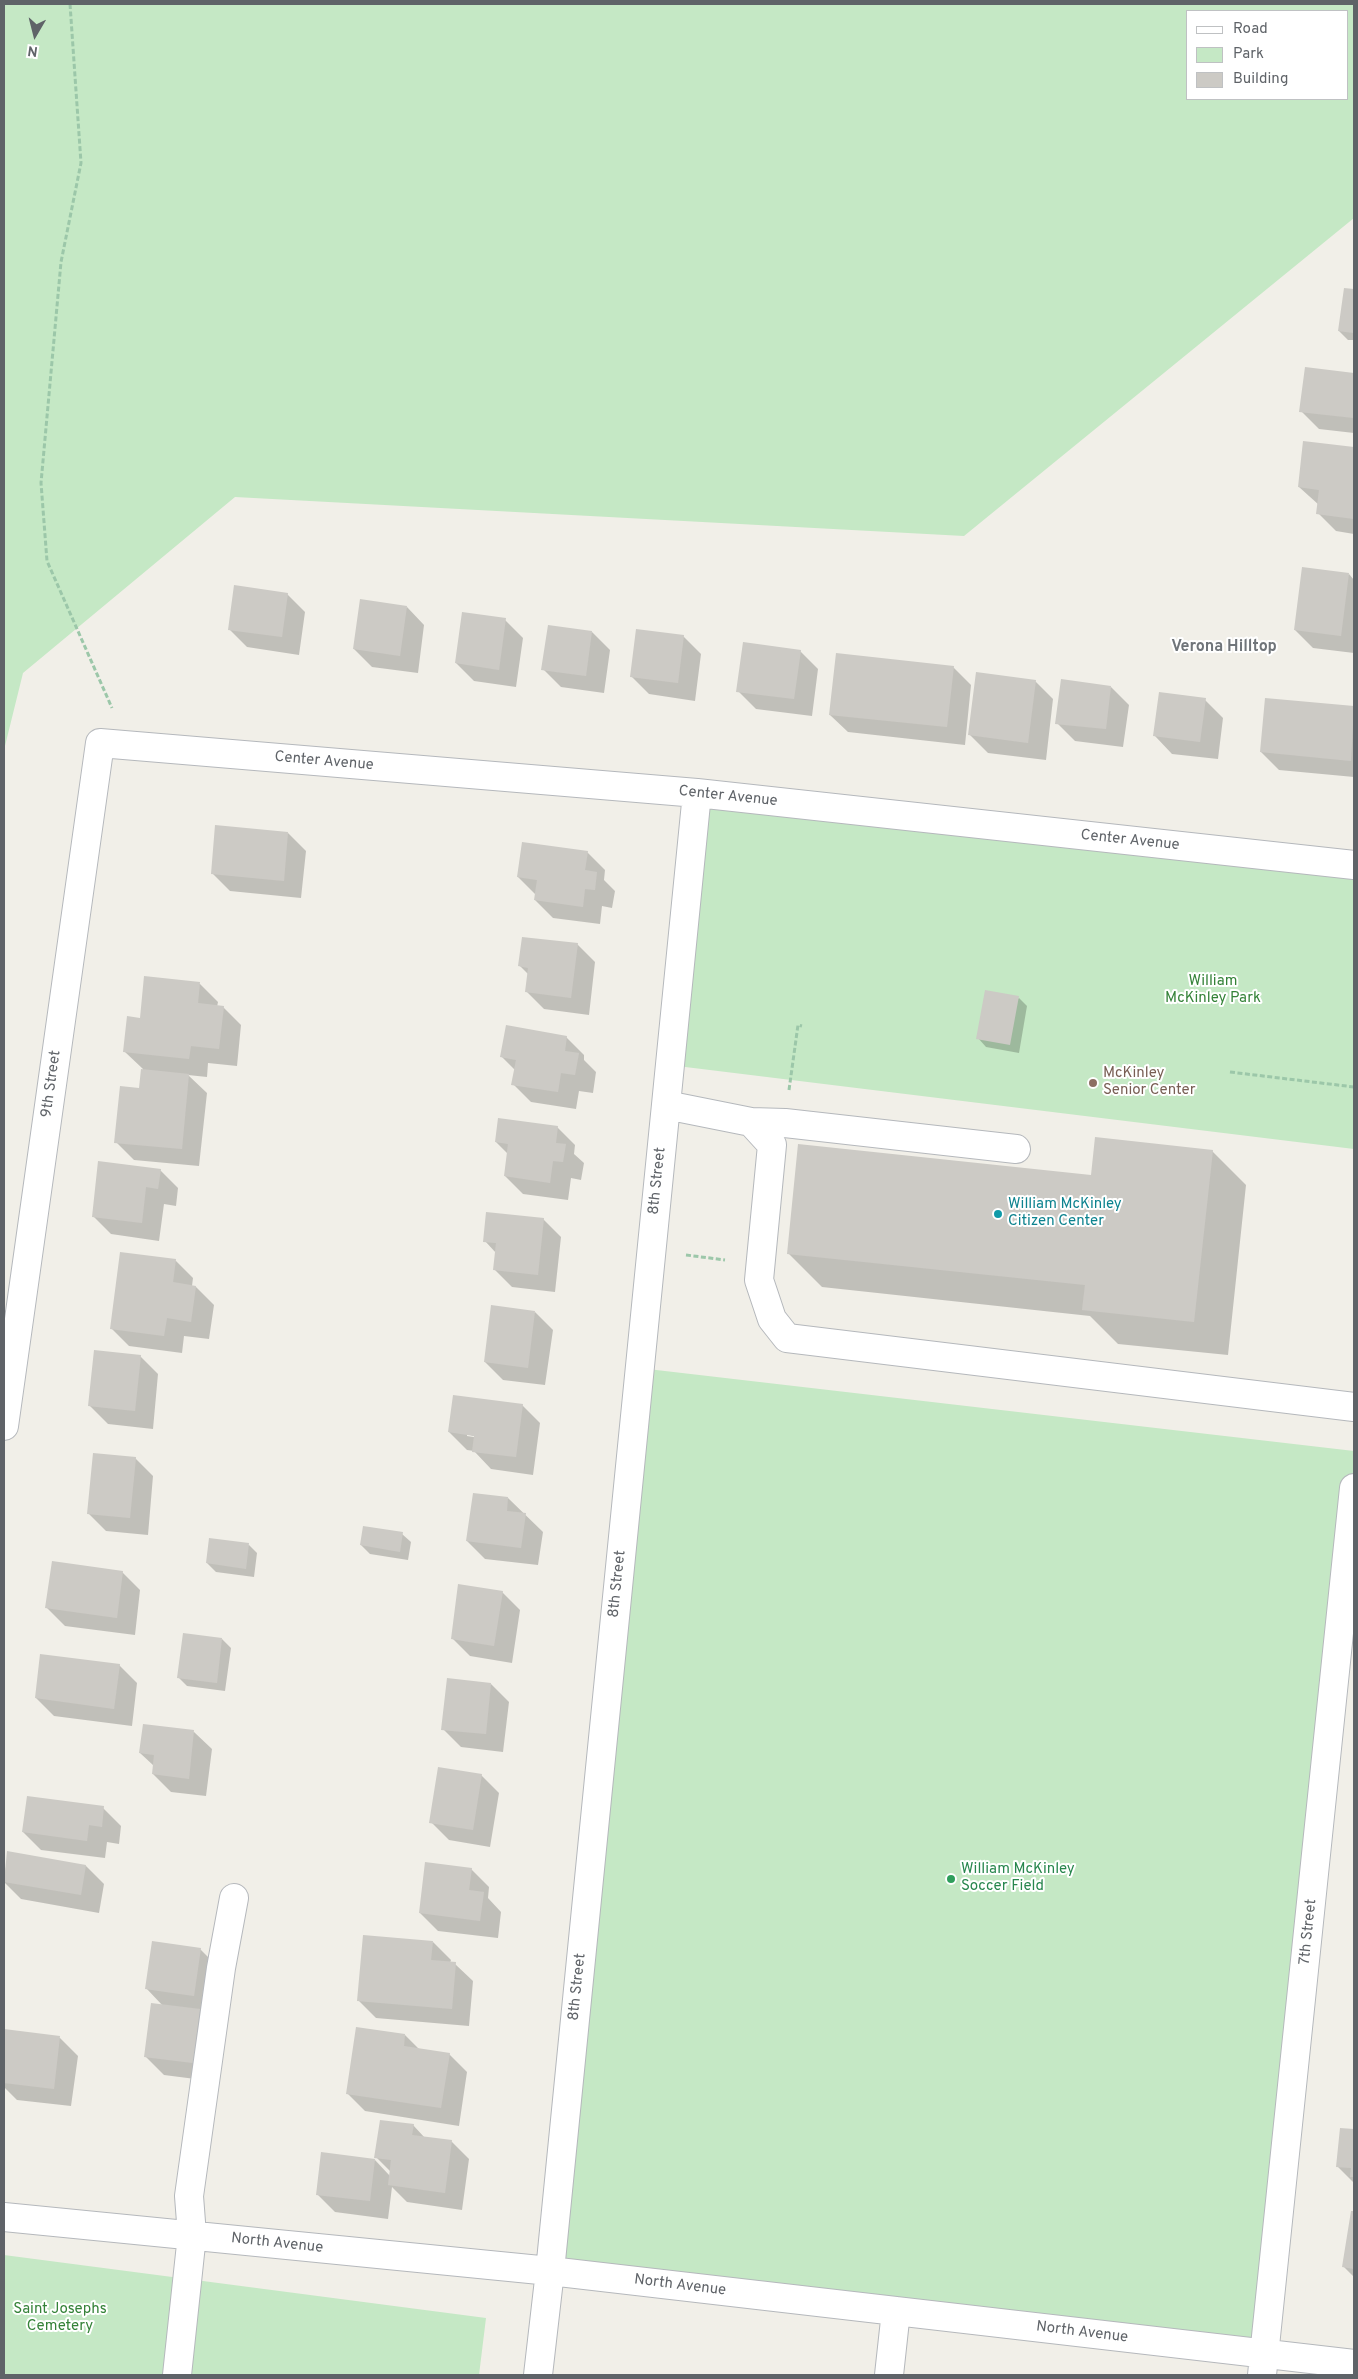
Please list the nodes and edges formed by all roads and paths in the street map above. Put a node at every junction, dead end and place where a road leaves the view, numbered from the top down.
1 (70, 4) edge
2 (100, 743) joint
3 (134, 746) junction
4 (696, 793) junction
5 (1354, 865) edge
6 (802, 1026) dead end
7 (1230, 1072) dead end
8 (1354, 1087) edge
9 (666, 1105) junction
10 (751, 1122) junction
11 (785, 1123) junction
12 (1016, 1149) dead end
13 (651, 1251) junction
14 (761, 1264) junction
15 (1354, 1407) edge
16 (4, 1426) edge
17 (1354, 1488) edge
18 (234, 1898) dead end
19 (4, 2217) edge
20 (192, 2235) junction
21 (550, 2270) junction
22 (896, 2311) junction
23 (1354, 2364) edge
24 (1264, 2365) edge
25 (177, 2375) edge
26 (538, 2375) edge
27 (889, 2375) edge

1 - 3 path
2 - 3 street, Center Avenue
2 - 16 street, 9th Street
3 - 4 street, Center Avenue
4 - 5 street, Center Avenue
4 - 9 street, 8th Street
6 - 11 path
7 - 8 path
9 - 10 street
9 - 13 street, 8th Street
10 - 11 street
10 - 14 street
11 - 12 street
13 - 14 path
13 - 21 street, 8th Street
14 - 15 street
17 - 24 street, 7th Street
18 - 20 street
19 - 20 street, North Avenue
20 - 21 street, North Avenue
20 - 25 street
21 - 22 street, North Avenue
21 - 26 street, 8th Street
22 - 24 street, North Avenue
22 - 27 street
23 - 24 street, North Avenue

